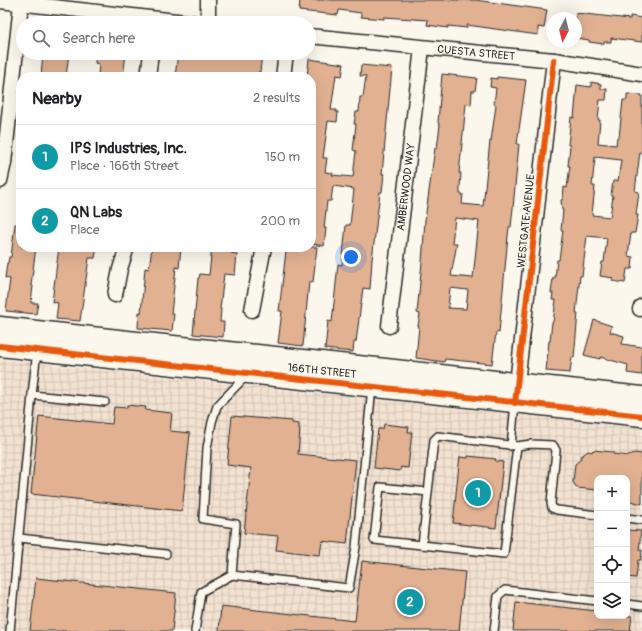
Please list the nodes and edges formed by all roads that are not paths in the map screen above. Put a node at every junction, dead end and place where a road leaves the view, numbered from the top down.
1 (208, 0) edge
2 (0, 1) edge
3 (21, 4) junction
4 (20, 16) edge
5 (115, 16) edge
6 (208, 16) edge
7 (316, 37) edge
8 (422, 48) junction
9 (16, 51) edge
10 (150, 60) edge
11 (285, 60) edge
12 (554, 60) junction
13 (149, 72) edge
14 (284, 72) edge
15 (642, 74) edge
16 (0, 181) edge
17 (125, 252) edge
18 (263, 252) edge
19 (115, 295) dead end
20 (252, 310) dead end
21 (0, 326) edge
22 (389, 326) dead end
23 (0, 346) edge
24 (37, 350) junction
25 (249, 373) junction
26 (372, 387) junction
27 (516, 393) junction
28 (32, 395) junction
29 (642, 397) edge
30 (105, 402) dead end
31 (642, 416) edge
32 (514, 446) junction
33 (428, 492) junction
34 (594, 515) edge
35 (630, 518) edge
36 (642, 520) edge
37 (19, 538) junction
38 (422, 545) junction
39 (166, 554) dead end
40 (232, 575) junction
41 (594, 601) edge
42 (630, 604) edge
43 (642, 606) edge
44 (10, 631) edge
45 (195, 631) edge
46 (494, 631) edge

1 - 6 street
2 - 3 street
3 - 4 street
3 - 5 street
7 - 8 street, CUESTA STREET
8 - 12 street, CUESTA STREET
8 - 22 street, AMBERWOOD WAY
9 - 16 street
10 - 13 street
11 - 14 street
12 - 15 street, CUESTA STREET
12 - 27 street, WESTGATE AVENUE
17 - 19 street
18 - 20 street
21 - 27 street, 166TH STREET
23 - 24 street, 166TH STREET
24 - 25 street, 166TH STREET
24 - 28 lane
25 - 26 street, 166TH STREET
25 - 40 lane
26 - 27 street, 166TH STREET
26 - 40 lane
27 - 29 street, 166TH STREET
27 - 31 street, 166TH STREET
27 - 32 lane
28 - 30 lane
28 - 37 lane
32 - 33 lane
32 - 34 lane
32 - 38 lane
33 - 38 lane
33 - 38 lane
35 - 36 lane
37 - 39 lane
37 - 44 lane
40 - 45 lane
41 - 46 lane
42 - 43 lane

